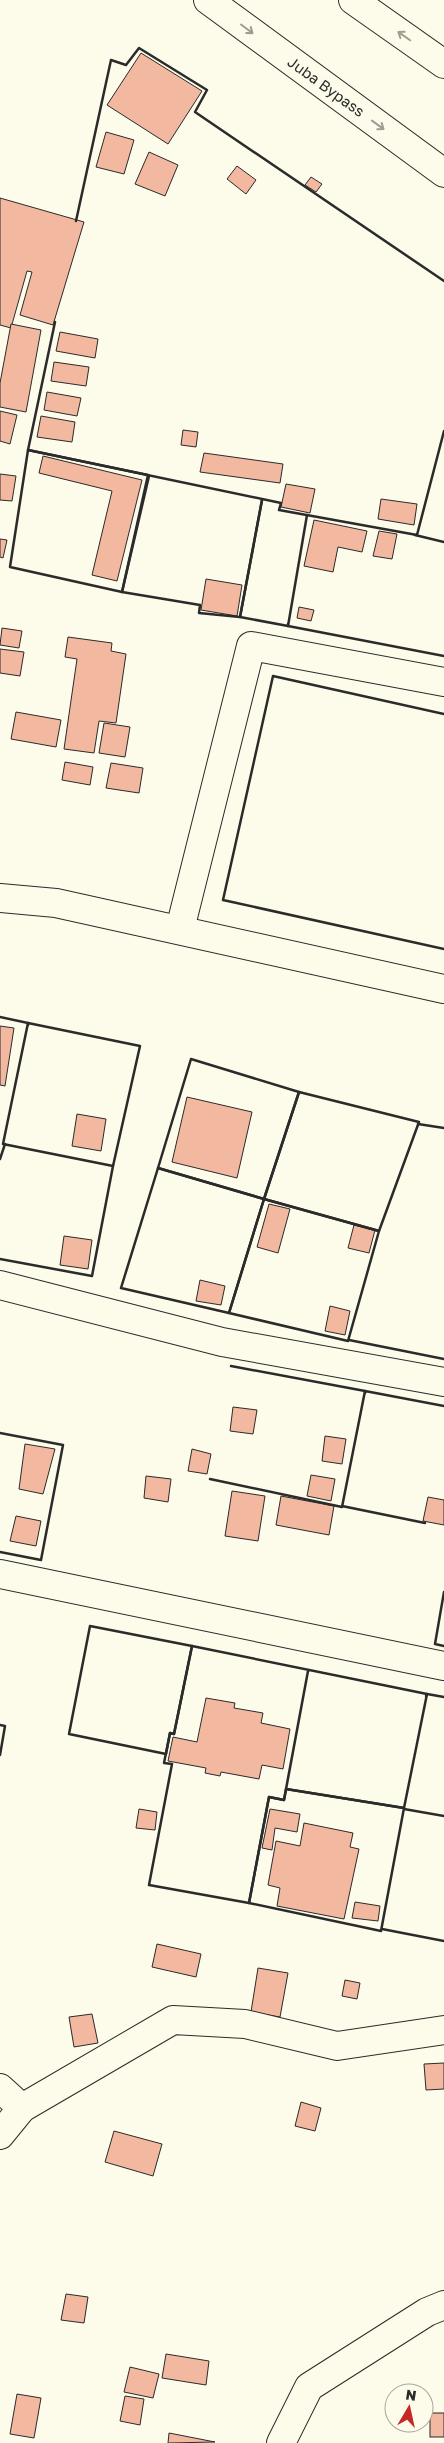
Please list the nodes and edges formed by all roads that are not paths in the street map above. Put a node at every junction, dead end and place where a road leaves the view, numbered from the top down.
1 (208, 0) edge
2 (364, 4) edge
3 (444, 64) edge
4 (444, 174) edge
5 (444, 682) edge
6 (0, 898) edge
7 (180, 929) junction
8 (444, 989) edge
9 (0, 1285) edge
10 (444, 1382) edge
11 (0, 1574) edge
12 (444, 1666) edge
13 (444, 2030) edge
14 (0, 2088) edge
15 (22, 2108) junction
16 (0, 2135) edge
17 (444, 2304) edge
18 (282, 2443) edge

1 -> 4 street, Juba Bypass
3 -> 2 street
5 - 7 street
6 - 7 street
7 - 8 street
9 - 10 street
11 - 12 street
13 - 15 street
14 - 15 street
15 - 16 street
17 - 18 street

